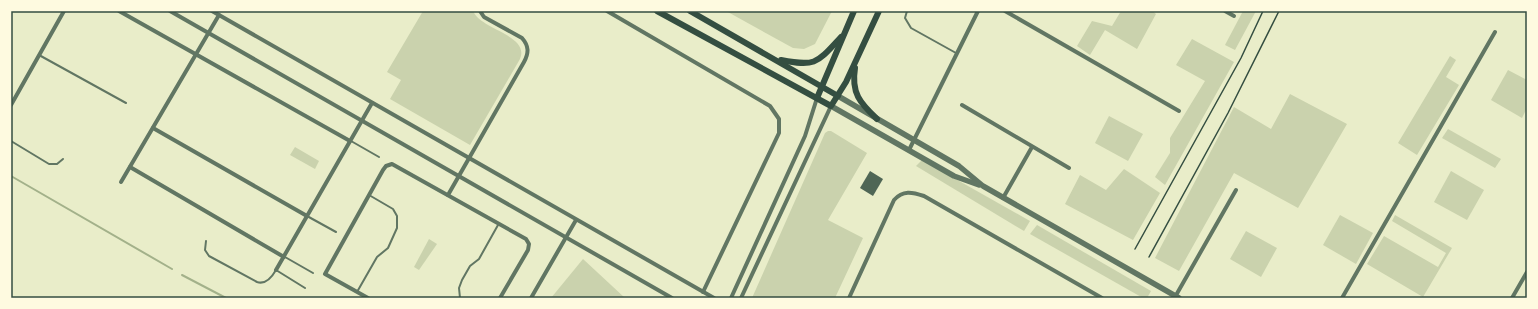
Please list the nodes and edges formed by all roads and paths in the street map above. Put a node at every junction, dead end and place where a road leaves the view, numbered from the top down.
1 (64, 11) edge
2 (119, 11) edge
3 (170, 11) edge
4 (212, 11) edge
5 (480, 11) edge
6 (606, 11) edge
7 (657, 11) edge
8 (690, 11) edge
9 (854, 11) edge
10 (879, 11) edge
11 (907, 11) edge
12 (978, 11) edge
13 (1005, 11) edge
14 (1225, 11) edge
15 (1263, 11) edge
16 (1279, 11) edge
17 (219, 15) junction
18 (1234, 16) dead end
19 (1495, 32) dead end
20 (209, 33) junction
21 (844, 33) junction
22 (197, 54) junction
23 (956, 54) junction
24 (39, 55) junction
25 (775, 59) junction
26 (856, 61) junction
27 (821, 86) junction
28 (838, 96) junction
29 (817, 98) junction
30 (126, 102) dead end
31 (372, 103) junction
32 (11, 105) edge
33 (831, 106) junction
34 (962, 106) dead end
35 (1179, 111) dead end
36 (877, 119) junction
37 (362, 120) junction
38 (153, 128) junction
39 (11, 141) edge
40 (350, 141) junction
41 (914, 141) junction
42 (1032, 147) junction
43 (909, 150) junction
44 (379, 157) dead end
45 (469, 158) junction
46 (63, 159) dead end
47 (130, 167) junction
48 (1069, 168) dead end
49 (459, 176) junction
50 (121, 182) dead end
51 (983, 186) junction
52 (1236, 190) dead end
53 (369, 195) junction
54 (448, 195) junction
55 (1003, 198) junction
56 (307, 216) junction
57 (576, 220) junction
58 (499, 224) junction
59 (336, 232) dead end
60 (566, 237) junction
61 (206, 241) dead end
62 (1135, 249) dead end
63 (284, 257) junction
64 (1149, 257) dead end
65 (276, 270) junction
66 (1527, 272) edge
67 (313, 273) dead end
68 (305, 288) dead end
69 (357, 292) junction
70 (703, 292) junction
71 (1176, 297) edge
72 (368, 298) edge
73 (460, 298) edge
74 (500, 298) edge
75 (531, 298) edge
76 (672, 298) edge
77 (714, 298) edge
78 (731, 298) edge
79 (741, 298) edge
80 (849, 298) edge
81 (1102, 298) edge
82 (1342, 298) edge
83 (1512, 298) edge

1 - 24 street
2 - 22 street
3 - 20 street
4 - 17 street
5 - 45 street
6 - 70 street
7 - 29 main road
8 - 25 main road
9 - 21 main road
10 - 26 main road
11 - 23 lane
12 - 23 street
13 - 35 street
14 - 18 street
15 - 62 path
16 - 64 path
17 - 20 street
17 - 31 street
19 - 82 street
20 - 22 street
20 - 37 street
21 - 25 main road
21 - 27 main road
22 - 38 street
22 - 40 street
23 - 41 street
24 - 30 lane
24 - 32 street
25 - 27 main road
26 - 28 main road
26 - 36 main road
27 - 28 main road
27 - 29 main road
28 - 33 main road
28 - 36 street
29 - 33 main road
29 - 78 street
31 - 37 street
31 - 45 street
33 - 43 street
33 - 79 street
34 - 42 street
36 - 41 street
37 - 40 street
37 - 49 street
38 - 47 street
38 - 56 street
39 - 46 lane
40 - 44 lane
40 - 56 street
41 - 43 street
41 - 51 street
42 - 48 street
42 - 55 street
43 - 51 street
45 - 49 street
45 - 57 street
47 - 50 street
47 - 63 street
49 - 54 street
49 - 60 street
51 - 55 street
52 - 71 street
53 - 54 street
53 - 69 lane
53 - 69 street
54 - 58 street
55 - 71 street
56 - 59 lane
56 - 63 street
57 - 60 street
57 - 70 street
58 - 73 lane
58 - 74 street
60 - 75 street
60 - 76 street
61 - 65 lane
63 - 65 street
63 - 67 lane
65 - 68 lane
66 - 83 street
69 - 72 street
70 - 77 street
80 - 81 street

